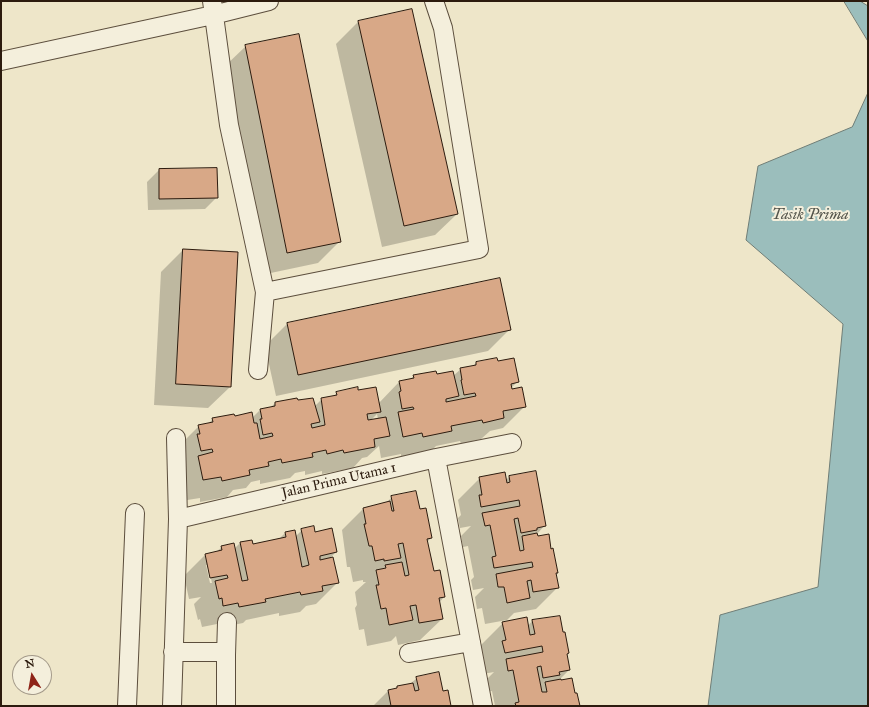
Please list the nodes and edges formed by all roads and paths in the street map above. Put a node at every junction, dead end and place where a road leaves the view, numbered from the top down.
1 (269, 1) edge
2 (434, 1) edge
3 (213, 8) edge
4 (1, 61) edge
5 (265, 292) junction
6 (258, 370) dead end
7 (176, 438) dead end
8 (512, 443) dead end
9 (436, 458) junction
10 (135, 513) dead end
11 (178, 519) junction
12 (226, 622) dead end
13 (471, 642) junction
14 (173, 652) junction
15 (409, 653) dead end
16 (226, 655) junction
17 (127, 706) edge
18 (172, 706) edge
19 (226, 706) edge
20 (483, 706) edge

1 - 3 street
2 - 5 street
3 - 4 street
3 - 5 street
5 - 6 street
7 - 11 street
8 - 9 street, Jalan Prima Utama 1
9 - 11 street, Jalan Prima Utama 1
9 - 13 street
10 - 17 street
11 - 14 street
12 - 16 street
13 - 15 street
13 - 20 street
14 - 16 street
14 - 18 street
16 - 19 street

